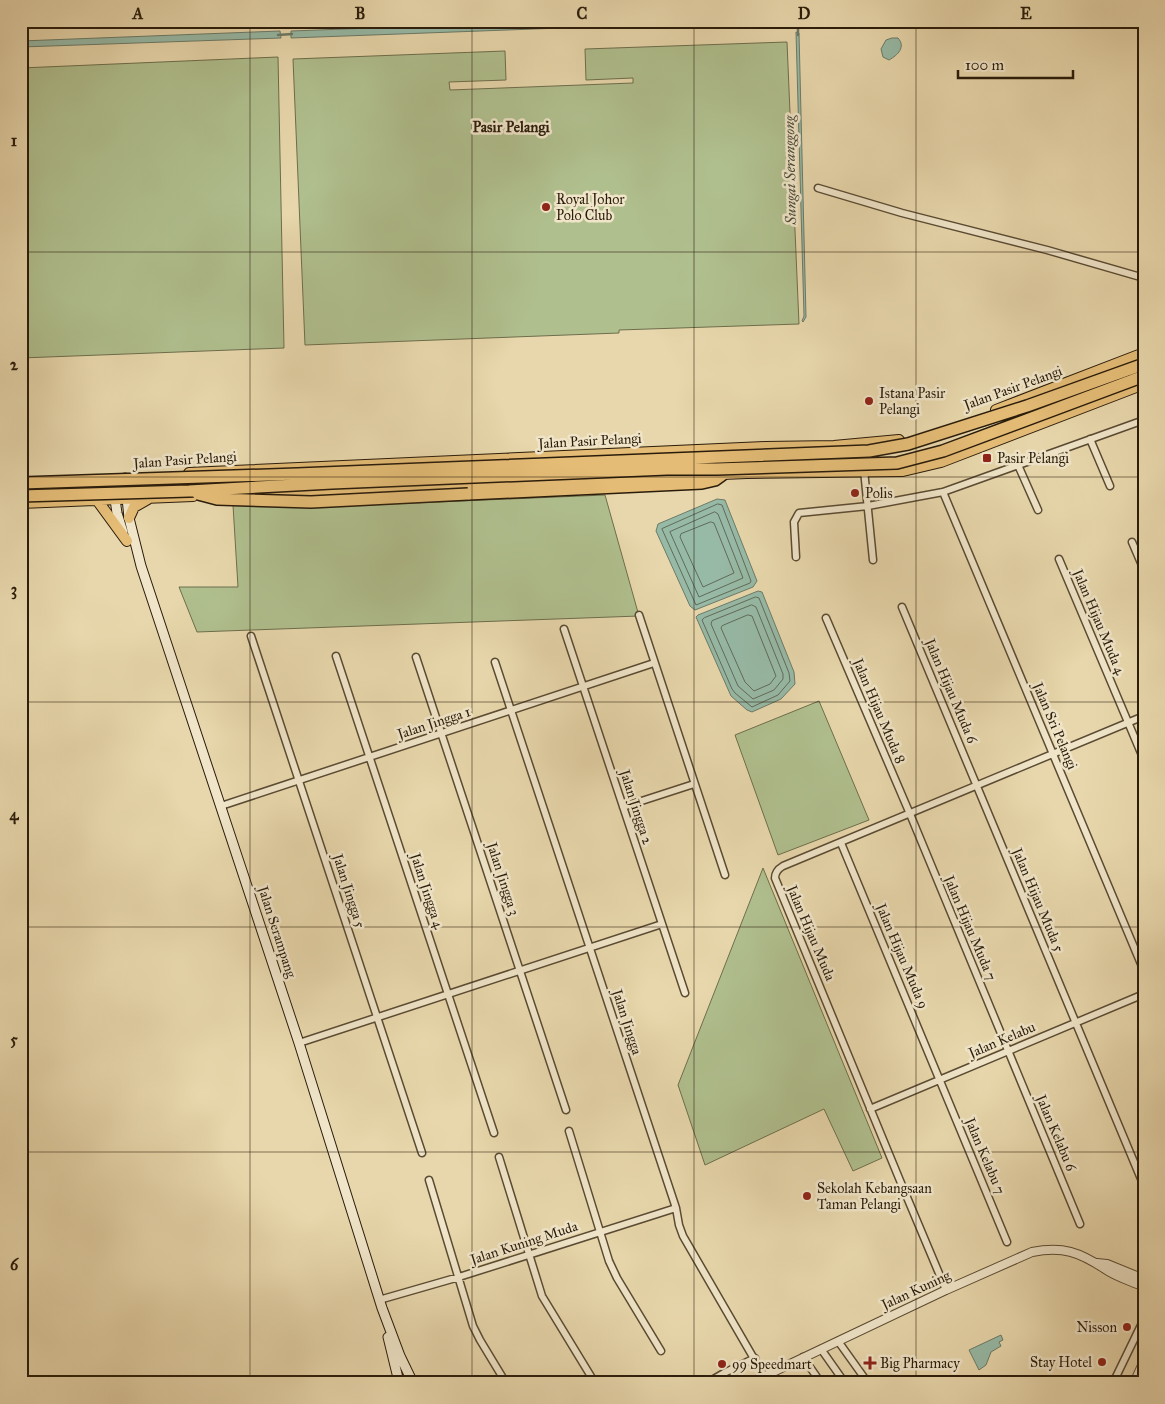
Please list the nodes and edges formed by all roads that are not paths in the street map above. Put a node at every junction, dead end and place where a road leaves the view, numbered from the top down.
1 (818, 188) dead end
2 (1144, 278) edge
3 (1144, 353) edge
4 (1144, 364) edge
5 (1144, 376) edge
6 (1144, 384) edge
7 (1144, 420) edge
8 (1090, 439) junction
9 (862, 444) junction
10 (1018, 465) junction
11 (864, 472) junction
12 (722, 475) junction
13 (125, 478) junction
14 (112, 479) junction
15 (21, 481) edge
16 (1110, 486) dead end
17 (189, 491) junction
18 (943, 492) junction
19 (21, 496) edge
20 (149, 498) junction
21 (126, 499) junction
22 (97, 500) junction
23 (114, 500) junction
24 (21, 502) edge
25 (868, 506) junction
26 (1038, 510) dead end
27 (129, 518) junction
28 (127, 541) junction
29 (1132, 542) dead end
30 (796, 557) dead end
31 (1059, 559) dead end
32 (872, 560) dead end
33 (141, 566) junction
34 (1144, 570) edge
35 (902, 607) dead end
36 (639, 615) dead end
37 (826, 618) dead end
38 (564, 629) dead end
39 (252, 636) dead end
40 (336, 656) dead end
41 (416, 657) dead end
42 (495, 662) dead end
43 (654, 663) junction
44 (583, 687) junction
45 (511, 711) junction
46 (1144, 716) edge
47 (1128, 722) junction
48 (441, 734) junction
49 (1053, 754) junction
50 (369, 757) junction
51 (1144, 760) edge
52 (299, 780) junction
53 (694, 784) junction
54 (977, 786) junction
55 (221, 806) junction
56 (623, 807) junction
57 (910, 814) junction
58 (841, 843) junction
59 (725, 875) dead end
60 (662, 924) junction
61 (590, 948) junction
62 (520, 970) junction
63 (1144, 970) edge
64 (684, 993) dead end
65 (448, 994) junction
66 (1144, 994) edge
67 (378, 1017) junction
68 (1076, 1023) junction
69 (299, 1043) junction
70 (1008, 1051) junction
71 (940, 1080) junction
72 (870, 1109) junction
73 (566, 1110) dead end
74 (569, 1131) dead end
75 (494, 1133) dead end
76 (422, 1153) dead end
77 (499, 1157) dead end
78 (429, 1180) dead end
79 (1144, 1186) edge
80 (676, 1208) junction
81 (1080, 1224) dead end
82 (600, 1232) junction
83 (1007, 1242) dead end
84 (530, 1254) junction
85 (1097, 1263) junction
86 (459, 1277) junction
87 (1144, 1279) edge
88 (1144, 1287) edge
89 (946, 1290) junction
90 (380, 1304) junction
91 (1144, 1319) edge
92 (838, 1341) junction
93 (821, 1349) junction
94 (661, 1351) dead end
95 (803, 1357) junction
96 (755, 1358) junction
97 (1144, 1361) edge
98 (764, 1376) junction
99 (400, 1383) edge
100 (413, 1383) edge
101 (506, 1383) edge
102 (595, 1383) edge
103 (707, 1383) edge
104 (750, 1383) edge
105 (821, 1383) edge
106 (845, 1383) edge
107 (868, 1383) edge
108 (1114, 1383) edge
109 (1134, 1383) edge

1 - 2 street
3 - 9 main road, Jalan Pasir Pelangi
4 - 15 highway, bridge
5 - 17 highway, bridge
6 - 11 main road
7 - 8 street
8 - 10 street
8 - 16 street
9 - 11 street
9 - 13 main road, Jalan Pasir Pelangi
10 - 18 street
10 - 26 street
11 - 12 main road
11 - 25 street
12 - 17 highway, bridge
12 - 20 main road
13 - 14 main road, Jalan Pasir Pelangi
13 - 21 main road, Jalan Serampang
14 - 15 main road, Jalan Pasir Pelangi
14 - 23 main road, Jalan Serampang
17 - 19 highway, bridge
18 - 25 street
18 - 49 street, Jalan Sri Pelangi
20 - 21 main road
20 - 27 main road
21 - 23 main road
21 - 27 main road, Jalan Serampang
22 - 23 main road
22 - 24 main road
22 - 28 main road
23 - 28 main road, Jalan Serampang
25 - 30 street
25 - 32 street
27 - 33 main road, Jalan Serampang
28 - 33 main road, Jalan Serampang
29 - 34 street
31 - 47 street, Jalan Hijau Muda 4
33 - 55 main road, Jalan Serampang
35 - 54 street, Jalan Hijau Muda 6
36 - 43 street
37 - 57 street, Jalan Hijau Muda 8
38 - 44 street, Jalan Jingga 2
39 - 52 street, Jalan Jingga 5
40 - 50 street, Jalan Jingga 4
41 - 48 street, Jalan Jingga 3
42 - 45 street, Jalan Jingga
43 - 44 street, Jalan Jingga 1
43 - 53 street
44 - 45 street, Jalan Jingga 1
44 - 56 street, Jalan Jingga 2
45 - 48 street, Jalan Jingga 1
45 - 61 street, Jalan Jingga
46 - 47 street, Jalan Hijau Muda
47 - 49 street, Jalan Hijau Muda
47 - 51 street, Jalan Hijau Muda 4
48 - 50 street, Jalan Jingga 1
48 - 62 street, Jalan Jingga 3
49 - 54 street, Jalan Hijau Muda
49 - 63 street, Jalan Sri Pelangi
50 - 52 street, Jalan Jingga 1
50 - 65 street, Jalan Jingga 4
52 - 55 street, Jalan Jingga 1
52 - 67 street, Jalan Jingga 5
53 - 56 street
53 - 59 street
54 - 57 street, Jalan Hijau Muda
54 - 68 street, Jalan Hijau Muda 5
55 - 69 main road, Jalan Serampang
56 - 60 street, Jalan Jingga 2
57 - 58 street, Jalan Hijau Muda
57 - 70 street, Jalan Hijau Muda 7
58 - 71 street, Jalan Hijau Muda 9
58 - 72 street, Jalan Hijau Muda
60 - 61 street
60 - 64 street, Jalan Jingga 2
61 - 62 street
61 - 80 street, Jalan Jingga
62 - 65 street
62 - 73 street, Jalan Jingga 3
65 - 67 street
65 - 75 street, Jalan Jingga 4
66 - 68 street, Jalan Kelabu
67 - 69 street
67 - 76 street, Jalan Jingga 5
68 - 70 street, Jalan Kelabu
68 - 79 street, Jalan Hijau Muda 5
69 - 90 main road, Jalan Serampang
70 - 71 street, Jalan Kelabu
70 - 81 street, Jalan Kelabu 6
71 - 72 street, Jalan Kelabu
71 - 83 street, Jalan Kelabu 7
72 - 89 street, Jalan Hijau Muda
74 - 82 street
77 - 84 street
78 - 86 street
80 - 82 street, Jalan Kuning Muda
80 - 96 street, Jalan Jingga
82 - 84 street, Jalan Kuning Muda
82 - 94 street
84 - 86 street, Jalan Kuning Muda
84 - 102 street
85 - 87 street, Jalan Kuning
85 - 88 street, Jalan Kuning
85 - 89 street, Jalan Kuning
86 - 90 street, Jalan Kuning Muda
86 - 101 street
89 - 92 street, Jalan Kuning
90 - 99 main road, Jalan Serampang
90 - 100 main road, Jalan Serampang
91 - 108 street
92 - 93 street, Jalan Kuning
92 - 107 street
93 - 95 street, Jalan Kuning
93 - 106 street
95 - 98 street, Jalan Kuning
95 - 105 street
96 - 98 street, Jalan Jingga
96 - 103 street
97 - 109 street
98 - 104 street, Jalan Kuning

